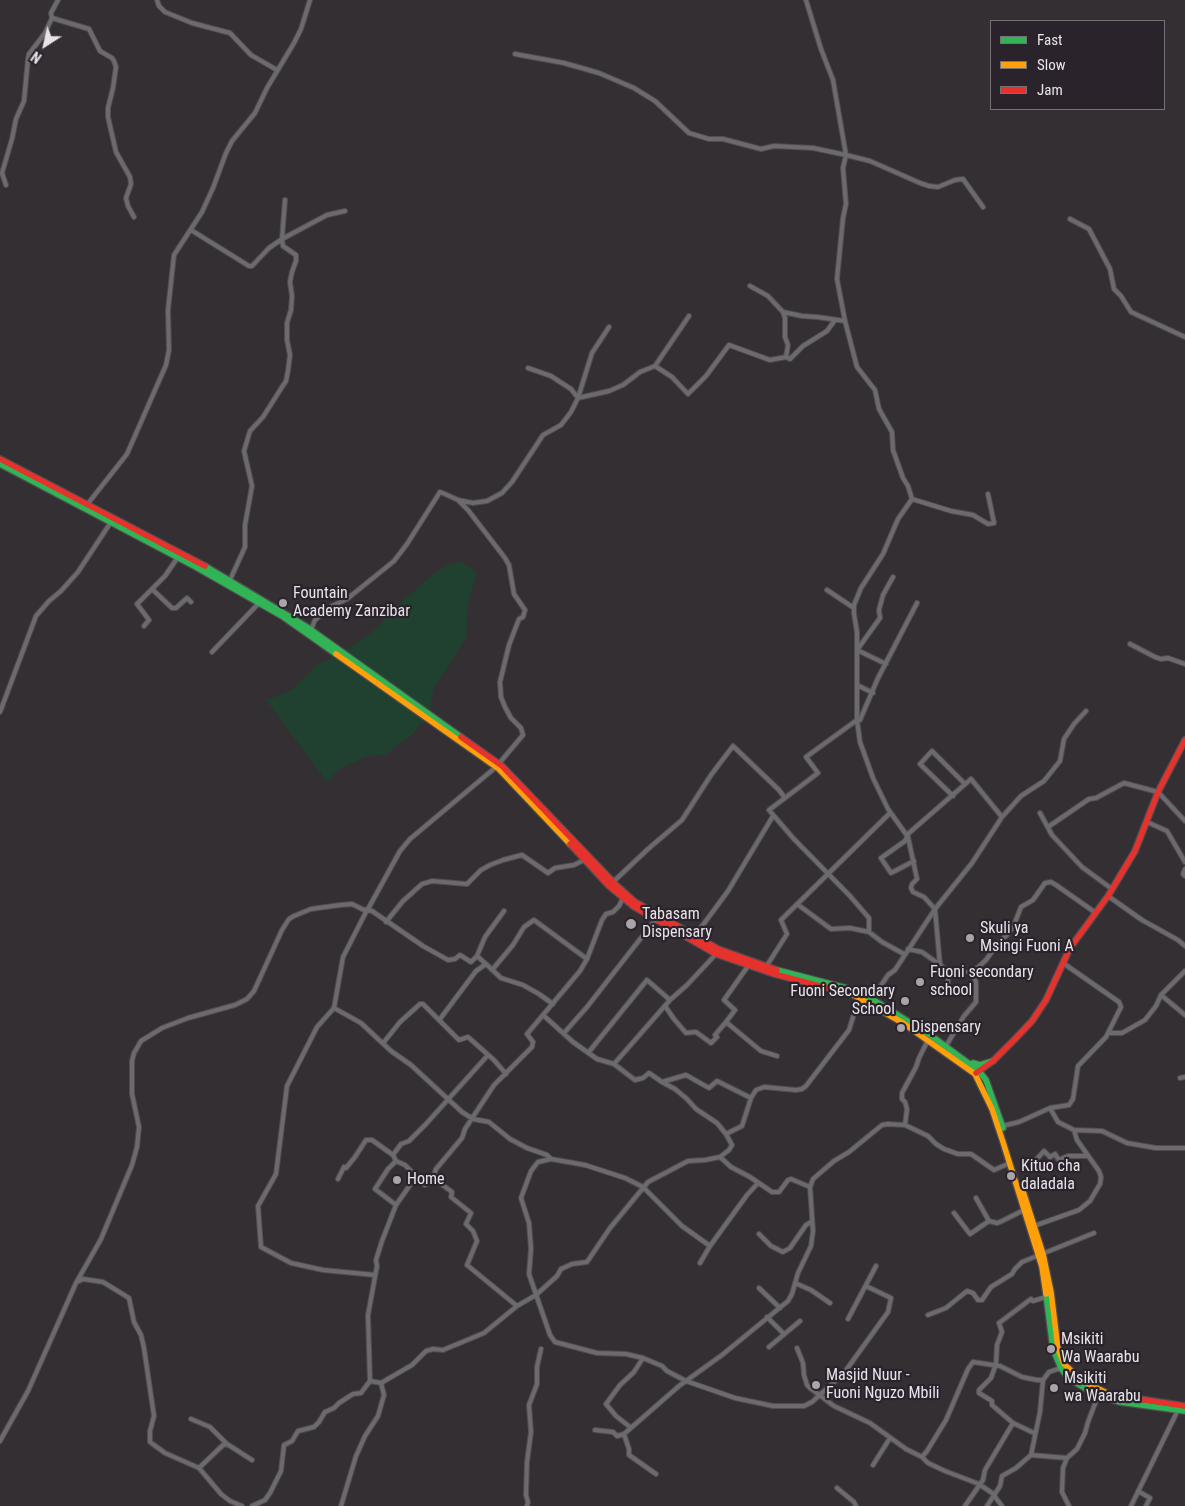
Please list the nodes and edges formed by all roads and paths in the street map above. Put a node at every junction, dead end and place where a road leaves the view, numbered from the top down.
1 (58, 0) edge
2 (157, 0) edge
3 (310, 0) edge
4 (806, 0) edge
5 (52, 18) junction
6 (515, 54) dead end
7 (277, 70) junction
8 (846, 154) junction
9 (6, 185) dead end
10 (285, 200) dead end
11 (983, 207) dead end
12 (345, 211) dead end
13 (134, 217) dead end
14 (1070, 219) dead end
15 (191, 230) junction
16 (282, 239) junction
17 (750, 286) dead end
18 (783, 312) junction
19 (689, 316) dead end
20 (835, 320) junction
21 (844, 321) junction
22 (609, 327) dead end
23 (1185, 337) edge
24 (786, 357) junction
25 (655, 366) junction
26 (528, 368) dead end
27 (578, 398) junction
28 (0, 459) edge
29 (0, 464) edge
30 (988, 494) dead end
31 (912, 499) junction
32 (458, 500) junction
33 (86, 506) junction
34 (111, 522) junction
35 (178, 557) junction
36 (893, 577) dead end
37 (230, 580) junction
38 (152, 589) junction
39 (828, 590) dead end
40 (191, 602) dead end
41 (259, 603) junction
42 (917, 603) dead end
43 (854, 608) junction
44 (144, 626) dead end
45 (311, 630) junction
46 (1130, 644) dead end
47 (336, 650) junction
48 (857, 650) junction
49 (212, 652) dead end
50 (886, 664) junction
51 (1185, 664) edge
52 (857, 685) junction
53 (873, 693) junction
54 (1086, 711) dead end
55 (0, 712) edge
56 (857, 720) junction
57 (1185, 740) edge
58 (1182, 752) edge
59 (498, 765) junction
60 (965, 784) junction
61 (1158, 792) junction
62 (953, 796) junction
63 (785, 798) junction
64 (890, 813) junction
65 (1040, 813) dead end
66 (773, 816) junction
67 (1002, 817) junction
68 (1185, 821) edge
69 (1147, 822) junction
70 (1048, 827) junction
71 (908, 837) junction
72 (584, 860) junction
73 (914, 861) junction
74 (1185, 862) edge
75 (1185, 869) edge
76 (827, 874) junction
77 (1185, 876) edge
78 (611, 884) junction
79 (1112, 889) junction
80 (1108, 896) junction
81 (623, 898) junction
82 (797, 904) junction
83 (935, 909) junction
84 (367, 910) junction
85 (504, 910) dead end
86 (1096, 912) junction
87 (655, 920) junction
88 (386, 922) junction
89 (869, 932) junction
90 (694, 937) junction
91 (1185, 946) edge
92 (908, 949) junction
93 (716, 954) junction
94 (904, 954) junction
95 (477, 956) junction
96 (587, 959) junction
97 (1062, 963) junction
98 (486, 964) junction
99 (940, 965) junction
100 (748, 966) junction
101 (766, 967) junction
102 (492, 970) junction
103 (1185, 971) edge
104 (948, 983) dead end
105 (1160, 995) junction
106 (872, 999) junction
107 (670, 1000) junction
108 (863, 1000) junction
109 (552, 1004) junction
110 (664, 1006) junction
111 (334, 1008) junction
112 (543, 1015) junction
113 (1185, 1015) edge
114 (440, 1019) junction
115 (726, 1022) junction
116 (564, 1033) junction
117 (1108, 1033) junction
118 (928, 1040) junction
119 (384, 1042) junction
120 (946, 1046) junction
121 (588, 1053) junction
122 (488, 1055) junction
123 (777, 1056) dead end
124 (967, 1061) junction
125 (993, 1061) junction
126 (614, 1064) junction
127 (977, 1072) junction
128 (506, 1074) junction
129 (986, 1080) junction
130 (662, 1082) junction
131 (751, 1098) junction
132 (449, 1099) junction
133 (1050, 1108) junction
134 (473, 1119) junction
135 (905, 1125) junction
136 (1002, 1126) junction
137 (1074, 1130) junction
138 (726, 1134) junction
139 (1185, 1148) edge
140 (392, 1154) junction
141 (1088, 1156) junction
142 (720, 1157) junction
143 (551, 1158) junction
144 (396, 1161) junction
145 (1035, 1161) dead end
146 (1010, 1163) junction
147 (415, 1178) junction
148 (433, 1178) junction
149 (338, 1179) dead end
150 (758, 1183) junction
151 (643, 1187) junction
152 (810, 1187) junction
153 (976, 1198) dead end
154 (396, 1205) junction
155 (1024, 1210) junction
156 (954, 1213) dead end
157 (989, 1221) junction
158 (811, 1222) junction
159 (1034, 1226) junction
160 (1094, 1233) dead end
161 (759, 1234) dead end
162 (710, 1246) junction
163 (1041, 1255) junction
164 (700, 1263) dead end
165 (876, 1266) dead end
166 (375, 1275) junction
167 (795, 1282) junction
168 (76, 1283) junction
169 (866, 1286) junction
170 (759, 1288) dead end
171 (536, 1295) junction
172 (1047, 1297) junction
173 (830, 1303) dead end
174 (517, 1306) junction
175 (780, 1308) junction
176 (928, 1315) dead end
177 (767, 1317) junction
178 (848, 1318) dead end
179 (800, 1321) dead end
180 (784, 1334) junction
181 (769, 1346) dead end
182 (797, 1348) dead end
183 (541, 1349) dead end
184 (643, 1358) junction
185 (996, 1366) junction
186 (1061, 1368) junction
187 (1043, 1380) junction
188 (370, 1381) junction
189 (686, 1381) junction
190 (380, 1383) junction
191 (818, 1394) junction
192 (1098, 1396) junction
193 (1185, 1406) edge
194 (1182, 1411) edge
195 (191, 1419) dead end
196 (1013, 1423) junction
197 (630, 1427) junction
198 (595, 1430) dead end
199 (1034, 1433) junction
200 (624, 1434) junction
201 (890, 1438) junction
202 (0, 1441) edge
203 (227, 1444) junction
204 (1031, 1455) junction
205 (922, 1457) junction
206 (1068, 1458) junction
207 (252, 1460) dead end
208 (872, 1465) dead end
209 (199, 1468) junction
210 (656, 1474) dead end
211 (980, 1484) junction
212 (837, 1488) dead end
213 (1138, 1491) junction
214 (994, 1497) junction
215 (265, 1500) junction
216 (242, 1506) edge
217 (252, 1506) edge
218 (262, 1506) edge
219 (341, 1506) edge
220 (527, 1506) edge
221 (856, 1506) edge
222 (965, 1506) edge
223 (987, 1506) edge
224 (1002, 1506) edge
225 (1069, 1506) edge
226 (1132, 1506) edge
227 (1146, 1506) edge

1 - 5 street
2 - 7 street
3 - 7 street
4 - 8 street
5 - 9 street
5 - 13 street
6 - 8 street
7 - 15 street
8 - 11 street
8 - 21 street
10 - 16 street
12 - 16 street
14 - 23 street
15 - 16 street
15 - 33 street
16 - 37 street
17 - 18 street
18 - 20 street
18 - 24 street
19 - 25 street
20 - 21 street
20 - 24 street
21 - 31 street
22 - 27 street
24 - 25 street
25 - 27 street
26 - 27 street
27 - 32 street
28 - 33 main road
29 - 33 main road
30 - 31 street
31 - 43 street
32 - 45 street
32 - 59 street
33 - 34 main road
33 - 37 main road
34 - 35 main road
34 - 55 street
35 - 38 street
35 - 41 main road
36 - 48 street
37 - 45 main road
38 - 40 street
38 - 44 street
39 - 43 street
41 - 47 main road
41 - 49 street
42 - 50 street
43 - 48 street
45 - 47 main road
46 - 51 street
47 - 59 main road
48 - 50 street
48 - 52 street
50 - 53 street
52 - 53 street
52 - 56 street
53 - 56 street
54 - 67 street
56 - 63 street
56 - 64 street
57 - 58 main road
58 - 61 main road
59 - 72 main road
59 - 78 main road
59 - 84 street
60 - 62 street
60 - 62 street
60 - 67 street
61 - 68 street
61 - 69 main road
61 - 70 street
62 - 71 street
63 - 66 street
63 - 78 street
64 - 71 street
64 - 76 street
65 - 70 street
66 - 76 street
66 - 90 street
67 - 83 street
69 - 74 street
69 - 79 main road
70 - 79 street
71 - 73 street
71 - 73 street
72 - 78 main road
72 - 88 street
73 - 83 street
75 - 77 street
76 - 82 street
76 - 89 street
78 - 81 main road
78 - 90 main road
79 - 80 main road
80 - 86 main road
80 - 91 street
81 - 87 main road
81 - 96 street
82 - 89 street
82 - 101 street
83 - 92 street
83 - 99 street
84 - 88 street
84 - 111 street
84 - 168 street
85 - 95 street
86 - 97 main road
86 - 120 street
87 - 93 main road
87 - 116 street
88 - 95 street
89 - 94 street
90 - 101 main road
92 - 94 street
92 - 99 street
93 - 100 main road
93 - 107 street
94 - 106 street
95 - 98 street
96 - 102 street
96 - 109 street
97 - 117 street
97 - 125 main road
98 - 102 street
98 - 114 street
99 - 104 street
100 - 108 main road
100 - 115 street
101 - 106 main road
102 - 109 street
103 - 105 street
105 - 113 street
105 - 117 street
106 - 120 main road
107 - 110 street
107 - 121 street
108 - 118 main road
108 - 131 street
109 - 112 street
110 - 115 street
110 - 126 street
111 - 119 street
111 - 166 street
112 - 116 street
112 - 128 street
114 - 119 street
114 - 122 street
115 - 123 street
116 - 121 street
117 - 133 street
118 - 127 main road
118 - 135 street
119 - 132 street
120 - 124 main road
121 - 126 street
122 - 128 street
122 - 132 street
124 - 125 main road
124 - 127 main road
125 - 127 main road
125 - 129 main road
126 - 130 street
127 - 129 main road
127 - 146 main road
128 - 134 street
129 - 136 main road
130 - 131 street
130 - 138 street
131 - 138 street
132 - 134 street
132 - 140 street
133 - 136 street
133 - 137 street
134 - 143 street
134 - 148 street
135 - 146 street
135 - 152 street
136 - 159 main road
137 - 139 street
137 - 141 street
138 - 142 street
140 - 144 street
140 - 149 street
141 - 145 street
141 - 159 street
142 - 150 street
142 - 151 street
143 - 151 street
143 - 171 street
144 - 147 street
144 - 154 street
146 - 155 main road
147 - 148 street
147 - 154 street
148 - 174 street
150 - 152 street
150 - 162 street
151 - 162 street
151 - 171 street
152 - 158 street
153 - 157 street
154 - 166 street
155 - 157 street
155 - 163 main road
156 - 157 street
158 - 161 street
158 - 167 street
159 - 163 main road
160 - 163 street
162 - 164 street
163 - 172 main road
163 - 176 street
163 - 193 main road
165 - 169 street
166 - 188 street
167 - 173 street
167 - 175 street
168 - 202 street
168 - 209 street
169 - 178 street
169 - 191 street
170 - 175 street
171 - 174 street
171 - 184 street
172 - 185 street
172 - 186 main road
174 - 190 street
175 - 177 street
177 - 180 street
177 - 189 street
179 - 180 street
180 - 181 street
182 - 191 street
183 - 220 street
184 - 189 street
184 - 197 street
185 - 187 street
185 - 196 street
185 - 205 street
186 - 187 street
186 - 192 main road
187 - 199 street
188 - 190 street
188 - 215 street
189 - 191 street
189 - 197 street
190 - 219 street
191 - 201 street
192 - 194 main road
192 - 206 street
194 - 213 street
195 - 203 street
196 - 199 street
196 - 211 street
197 - 200 street
198 - 200 street
199 - 204 street
200 - 210 street
201 - 205 street
201 - 208 street
203 - 207 street
203 - 209 street
204 - 206 street
204 - 214 street
205 - 211 street
206 - 225 street
209 - 216 street
211 - 214 street
211 - 222 street
212 - 221 street
213 - 226 street
213 - 227 street
214 - 223 street
214 - 224 street
215 - 217 street
215 - 218 street

